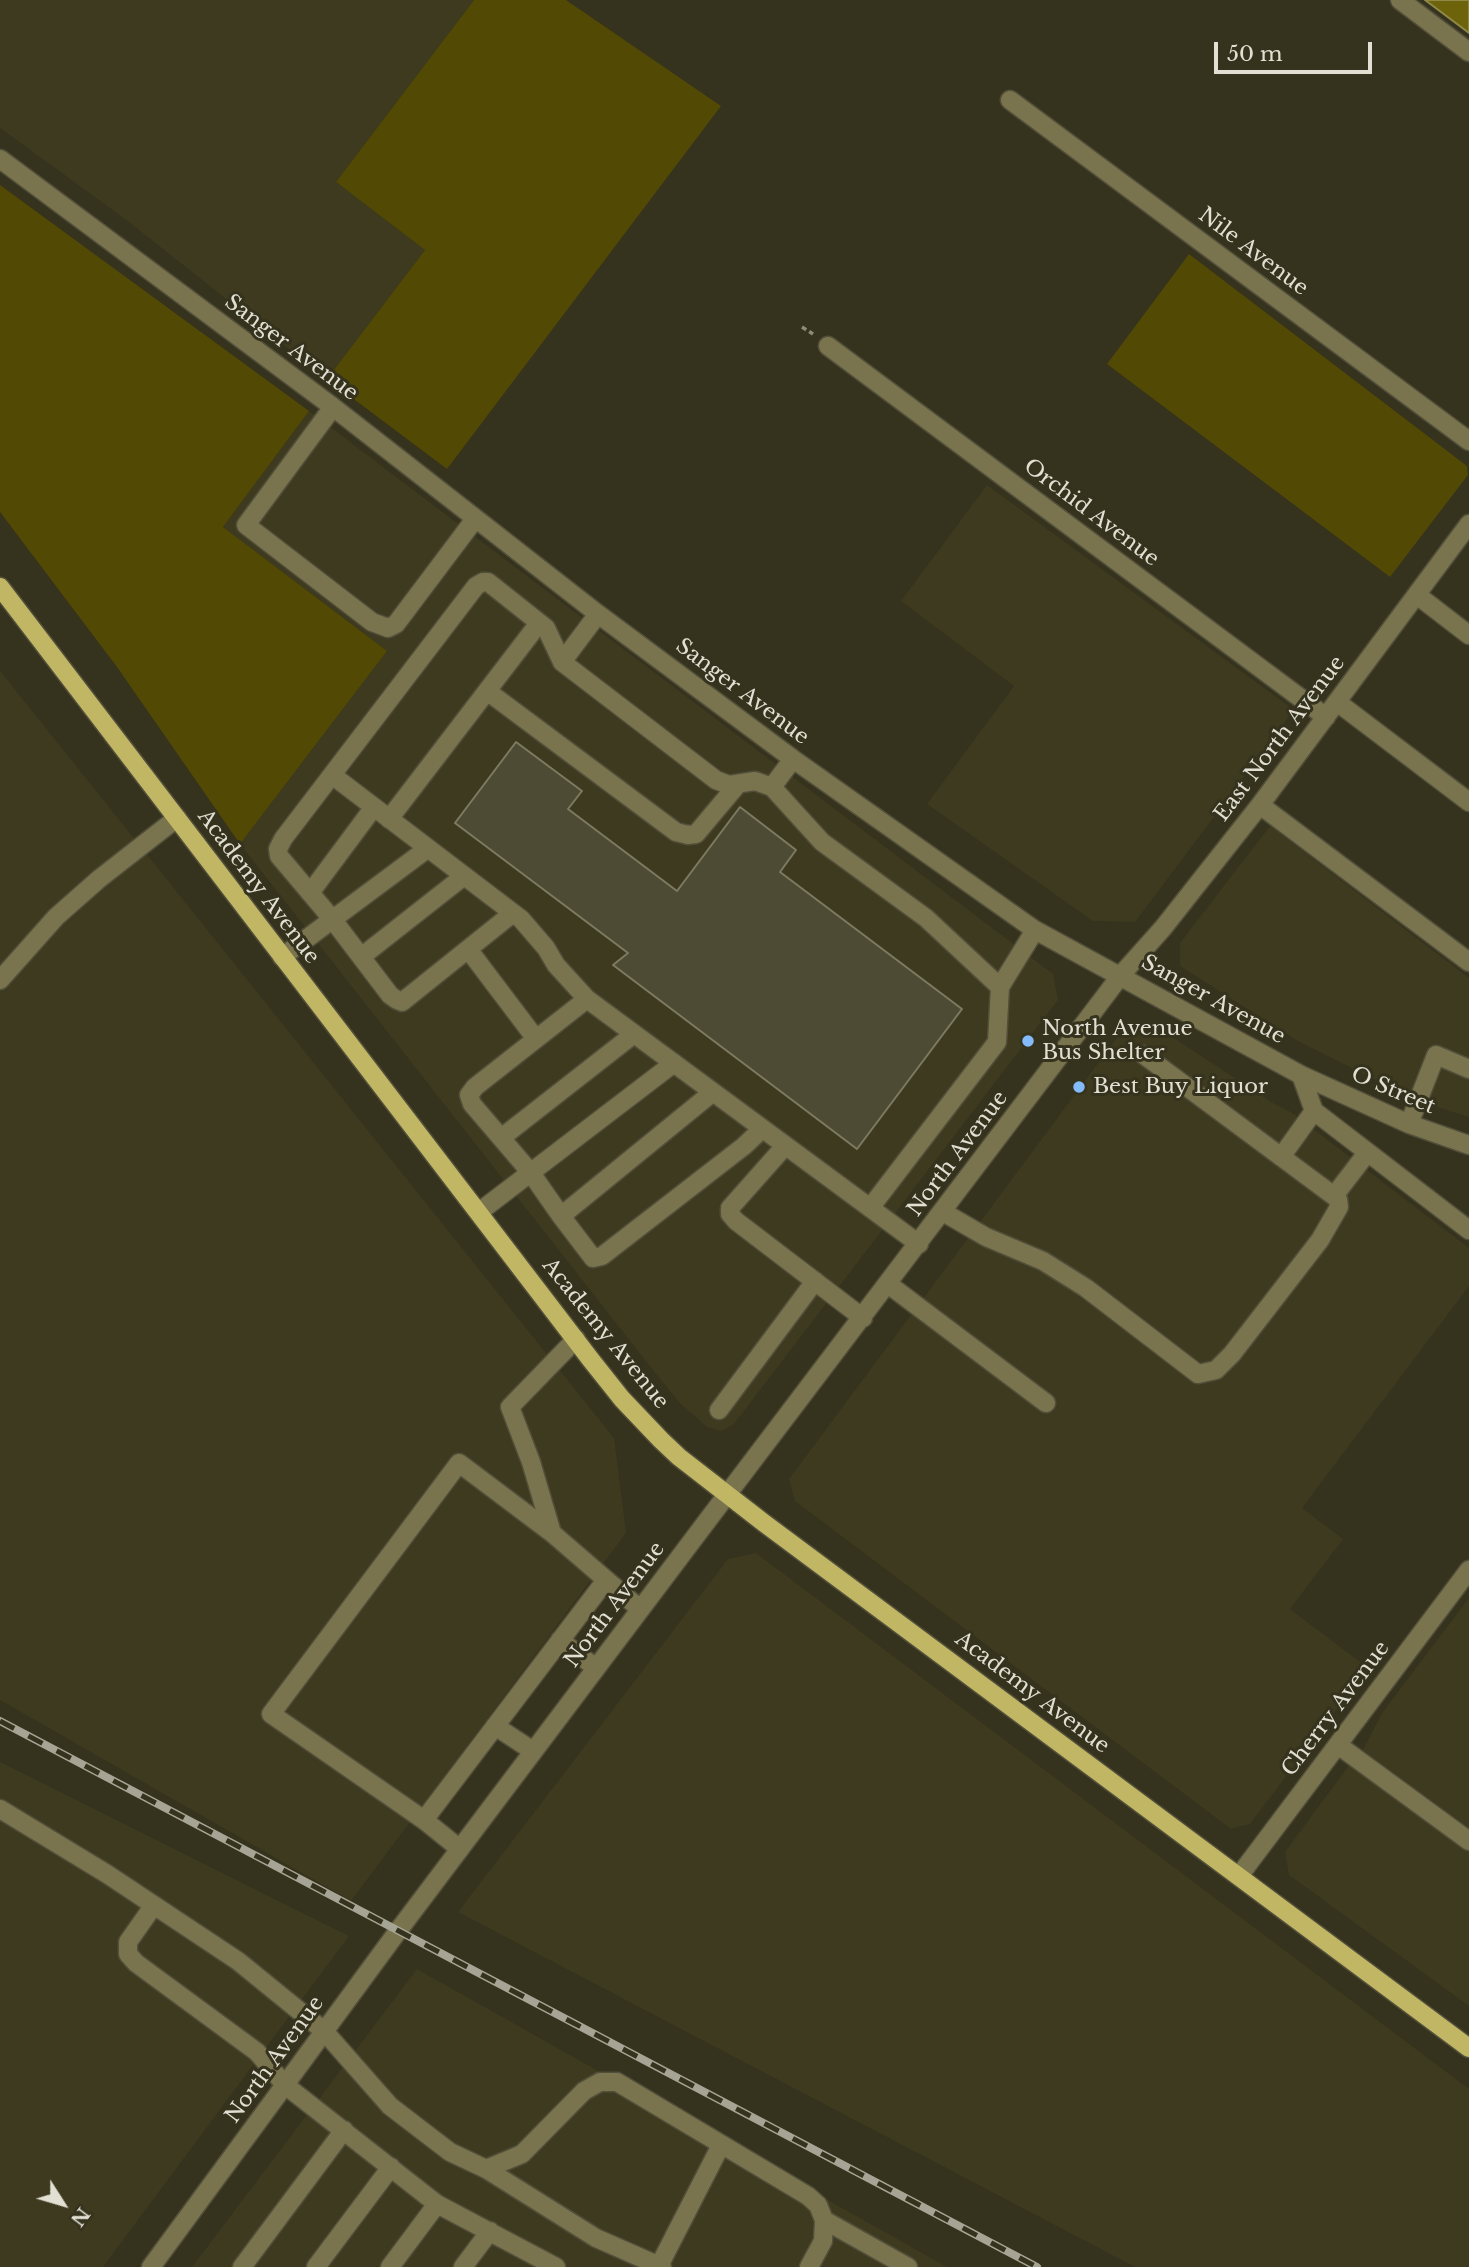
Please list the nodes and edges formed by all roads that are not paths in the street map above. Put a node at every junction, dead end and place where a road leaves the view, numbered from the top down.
1 (1401, 0) edge
2 (1469, 52) edge
3 (1010, 100) dead end
4 (0, 159) edge
5 (828, 346) dead end
6 (333, 407) junction
7 (1469, 441) edge
8 (475, 519) junction
9 (1469, 524) edge
10 (0, 587) edge
11 (1416, 595) junction
12 (598, 614) junction
13 (539, 623) junction
14 (1469, 635) edge
15 (562, 662) junction
16 (487, 691) junction
17 (1337, 702) junction
18 (1326, 717) junction
19 (793, 759) junction
20 (332, 775) junction
21 (738, 784) junction
22 (772, 787) junction
23 (1469, 802) edge
24 (1260, 805) junction
25 (374, 807) junction
26 (177, 818) junction
27 (389, 819) junction
28 (427, 849) junction
29 (464, 876) junction
30 (310, 893) junction
31 (513, 913) junction
32 (332, 919) junction
33 (1035, 930) junction
34 (468, 949) junction
35 (282, 957) junction
36 (361, 957) junction
37 (1469, 962) edge
38 (1121, 975) junction
39 (0, 980) edge
40 (1000, 987) junction
41 (587, 999) junction
42 (635, 1034) junction
43 (536, 1039) junction
44 (1144, 1055) dead end
45 (674, 1063) junction
46 (1469, 1069) edge
47 (1301, 1075) junction
48 (713, 1093) junction
49 (1314, 1111) junction
50 (1409, 1124) junction
51 (762, 1129) junction
52 (501, 1138) junction
53 (785, 1146) junction
54 (1469, 1146) edge
55 (1367, 1153) junction
56 (1281, 1157) junction
57 (531, 1173) junction
58 (1334, 1196) junction
59 (870, 1208) junction
60 (479, 1212) junction
61 (943, 1212) junction
62 (561, 1216) junction
63 (1469, 1230) edge
64 (919, 1244) junction
65 (815, 1281) junction
66 (888, 1284) junction
67 (863, 1318) junction
68 (576, 1339) junction
69 (1046, 1403) dead end
70 (719, 1410) dead end
71 (727, 1495) junction
72 (552, 1533) junction
73 (606, 1580) junction
74 (1466, 1580) edge
75 (640, 1609) junction
76 (560, 1640) junction
77 (596, 1668) junction
78 (495, 1726) junction
79 (1338, 1745) junction
80 (533, 1751) junction
81 (0, 1809) edge
82 (424, 1820) junction
83 (1469, 1842) edge
84 (460, 1849) junction
85 (1239, 1876) junction
86 (153, 1905) junction
87 (324, 2031) junction
88 (1469, 2048) edge
89 (285, 2085) junction
90 (344, 2130) junction
91 (721, 2145) junction
92 (391, 2167) junction
93 (486, 2169) junction
94 (437, 2204) junction
95 (824, 2220) junction
96 (490, 2231) junction
97 (544, 2264) edge
98 (660, 2266) edge
99 (151, 2267) edge
100 (242, 2267) edge
101 (316, 2267) edge
102 (390, 2267) edge
103 (463, 2267) edge
104 (809, 2267) edge
105 (908, 2267) edge

1 - 2 street
3 - 7 street, Nile Avenue
4 - 6 street, Sanger Avenue
5 - 18 street, Orchid Avenue
6 - 8 street, Sanger Avenue
6 - 8 street
8 - 12 street, Sanger Avenue
9 - 11 street, East North Avenue
10 - 26 main road, Academy Avenue
11 - 14 street
11 - 17 street, East North Avenue
12 - 15 street
12 - 19 street, Sanger Avenue
13 - 15 street
13 - 16 street
13 - 20 street
15 - 21 street
16 - 21 street
16 - 27 street
17 - 18 street, East North Avenue
17 - 23 street
18 - 24 street, East North Avenue
19 - 22 street
19 - 33 street, Sanger Avenue
20 - 25 street
20 - 30 street
21 - 22 street
22 - 40 street
24 - 37 street
24 - 38 street, East North Avenue
25 - 27 street
25 - 30 street
26 - 35 main road, Academy Avenue
26 - 39 street
27 - 28 street
28 - 29 street
28 - 32 street
29 - 31 street
29 - 36 street
30 - 32 street
31 - 34 street
31 - 41 street
32 - 35 street
32 - 36 street
33 - 38 street, Sanger Avenue
33 - 40 street
34 - 36 street
34 - 43 street
35 - 60 main road, Academy Avenue
38 - 47 street, Sanger Avenue
38 - 61 street, North Avenue
40 - 59 street
41 - 42 street
41 - 43 street
42 - 45 street
42 - 52 street
43 - 52 street
44 - 56 street
45 - 48 street
45 - 57 street
46 - 50 street
47 - 49 street
47 - 50 street, O Street
48 - 51 street
48 - 62 street
49 - 55 street
49 - 56 street
50 - 54 street, O Street
51 - 53 street
51 - 62 street
52 - 57 street
53 - 59 street
53 - 65 street
55 - 58 street
55 - 63 street
56 - 58 street
57 - 60 street
57 - 62 street
58 - 61 street
59 - 64 street
60 - 68 main road, Academy Avenue
61 - 64 street, North Avenue
64 - 66 street, North Avenue
65 - 67 street
65 - 70 street
66 - 67 street, North Avenue
66 - 69 street
67 - 71 street, North Avenue
68 - 71 main road, Academy Avenue
68 - 72 street
71 - 75 street, North Avenue
71 - 85 main road, Academy Avenue
72 - 73 street
72 - 82 street
73 - 75 street
73 - 76 street
74 - 79 street, Cherry Avenue
75 - 77 street, North Avenue
76 - 77 street
76 - 78 street
77 - 80 street, North Avenue
78 - 80 street
78 - 82 street
79 - 83 street
79 - 85 street, Cherry Avenue
80 - 84 street, North Avenue
81 - 86 street
82 - 84 street
84 - 87 street, North Avenue
85 - 88 main road, Academy Avenue
86 - 87 street
86 - 89 street
87 - 89 street, North Avenue
87 - 93 street
89 - 90 street
89 - 99 street, North Avenue
90 - 92 street
90 - 100 street
91 - 93 street
91 - 95 street
91 - 98 street
92 - 94 street
92 - 101 street
93 - 98 street
94 - 96 street
94 - 102 street
95 - 104 street
95 - 105 street
96 - 97 street
96 - 103 street

